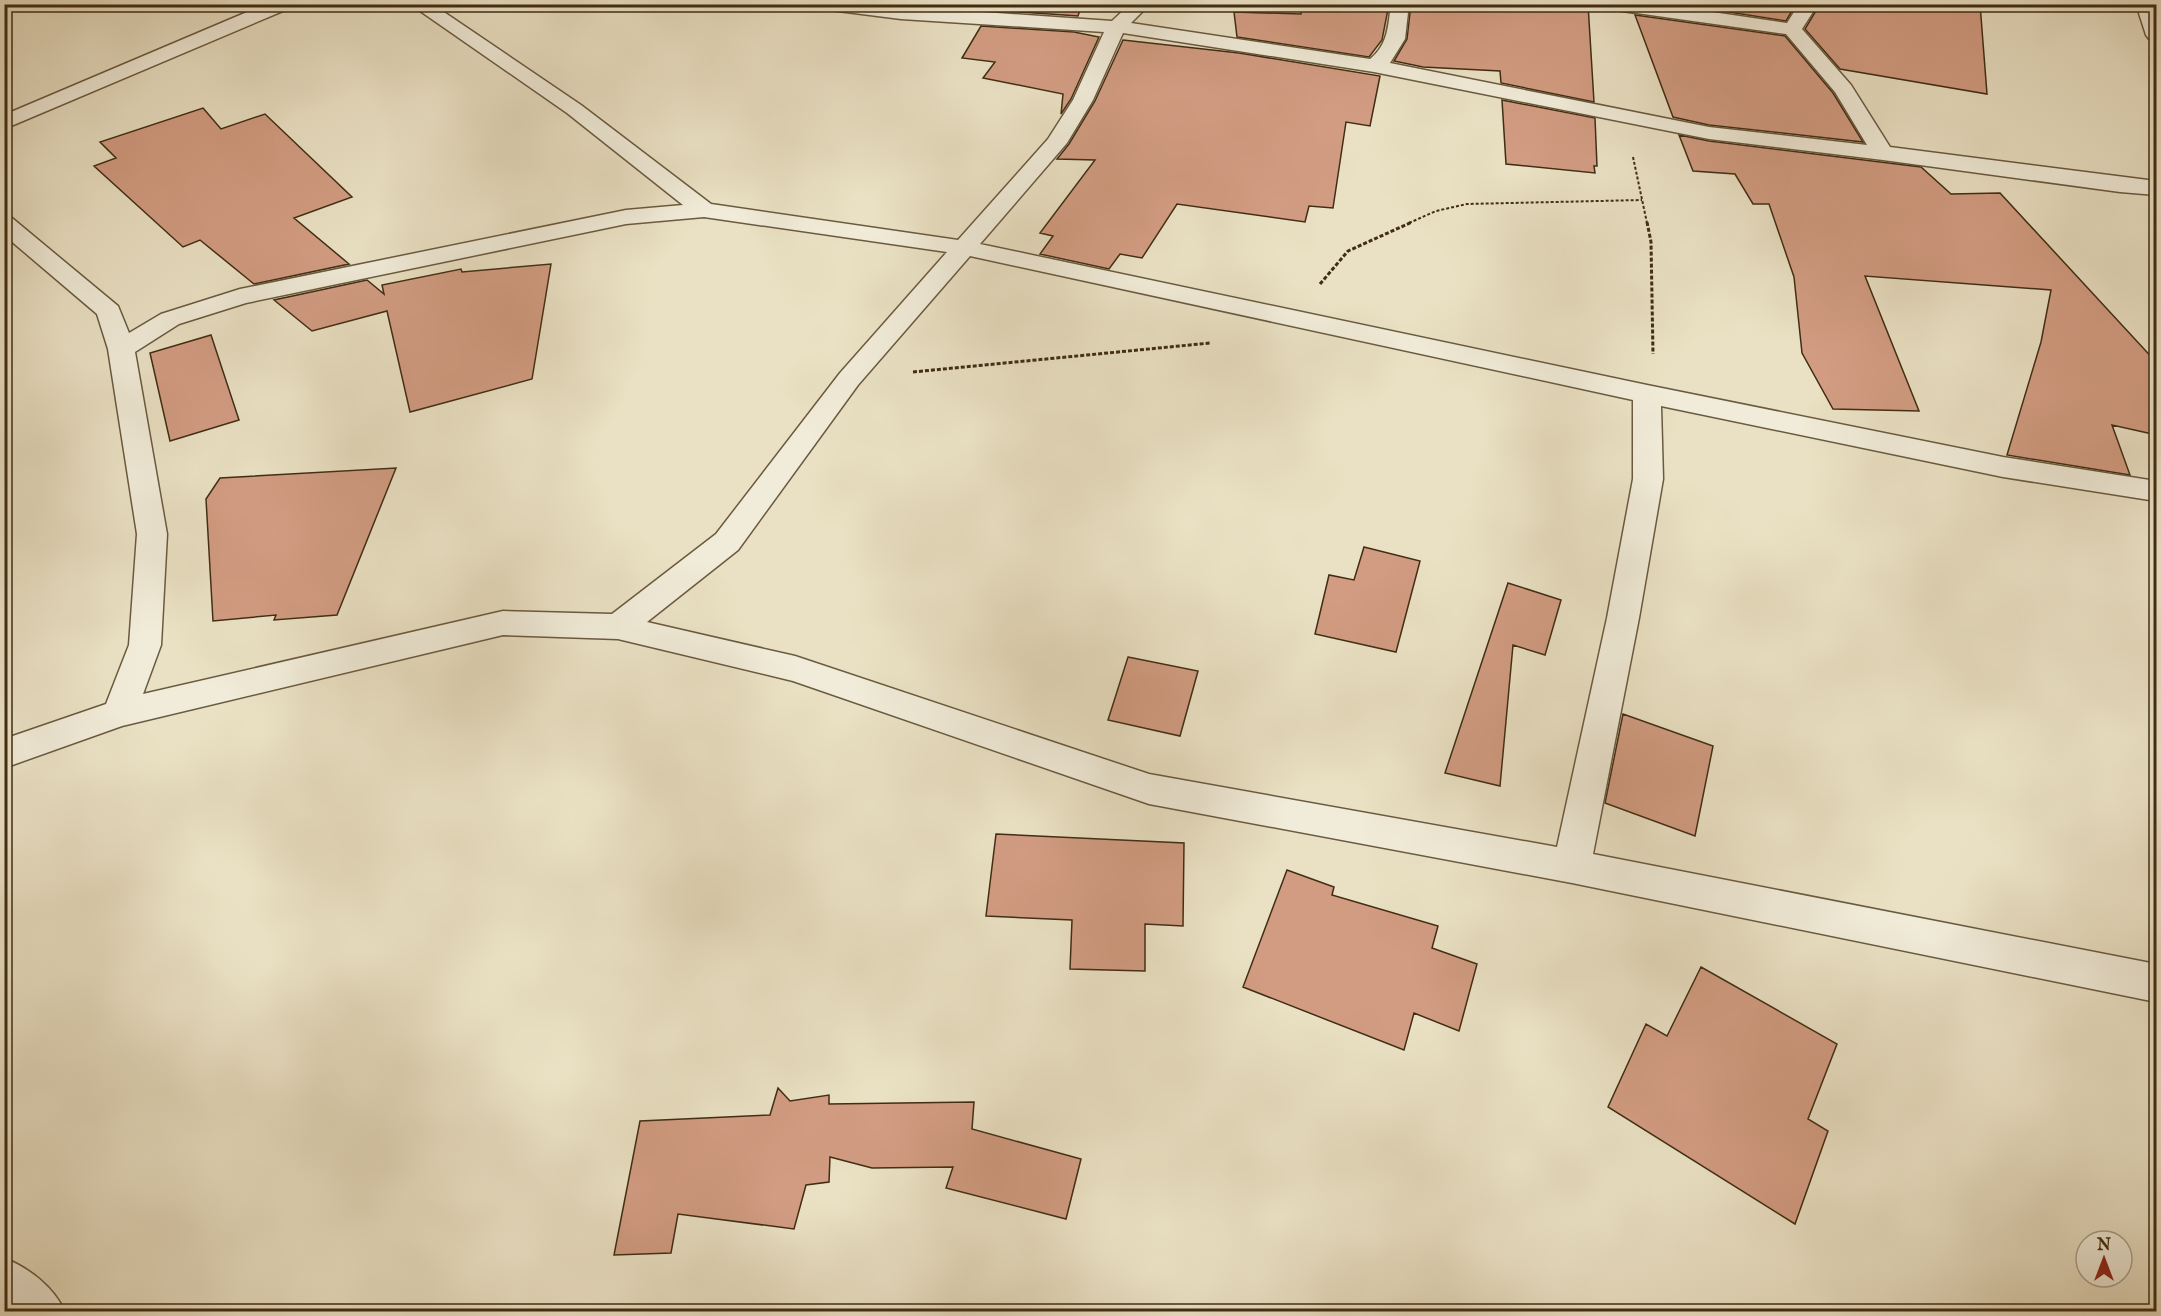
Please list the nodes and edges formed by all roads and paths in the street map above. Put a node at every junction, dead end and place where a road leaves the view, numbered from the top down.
1 (283, 4) edge
2 (419, 4) edge
3 (830, 4) edge
4 (1141, 4) edge
5 (1400, 4) edge
6 (1615, 4) edge
7 (1809, 4) edge
8 (2145, 4) edge
9 (1116, 27) junction
10 (1792, 29) junction
11 (2157, 35) edge
12 (1374, 66) junction
13 (1626, 118) junction
14 (4, 123) edge
15 (1883, 153) junction
16 (2157, 188) edge
17 (1642, 200) junction
18 (704, 210) junction
19 (4, 223) edge
20 (966, 248) junction
21 (1293, 317) junction
22 (1221, 342) dead end
23 (121, 349) junction
24 (849, 379) junction
25 (1647, 394) junction
26 (2157, 491) edge
27 (618, 627) junction
28 (119, 713) junction
29 (4, 754) edge
30 (1572, 866) junction
31 (2157, 983) edge
32 (4, 1281) edge
33 (41, 1311) edge

1 - 14 street
2 - 18 street
3 - 9 street
4 - 9 street
5 - 12 street
6 - 10 street
7 - 10 street
8 - 11 street
9 - 12 street
9 - 20 street
10 - 15 street
12 - 13 street
13 - 15 street
13 - 17 path
15 - 16 street
17 - 21 path
17 - 25 path
18 - 20 street
18 - 23 street
19 - 23 street
20 - 21 street
20 - 24 street
21 - 25 street
22 - 24 path
23 - 28 street
24 - 27 street
25 - 26 street
25 - 30 street
27 - 28 street
27 - 30 street
28 - 29 street
30 - 31 street
32 - 33 street

